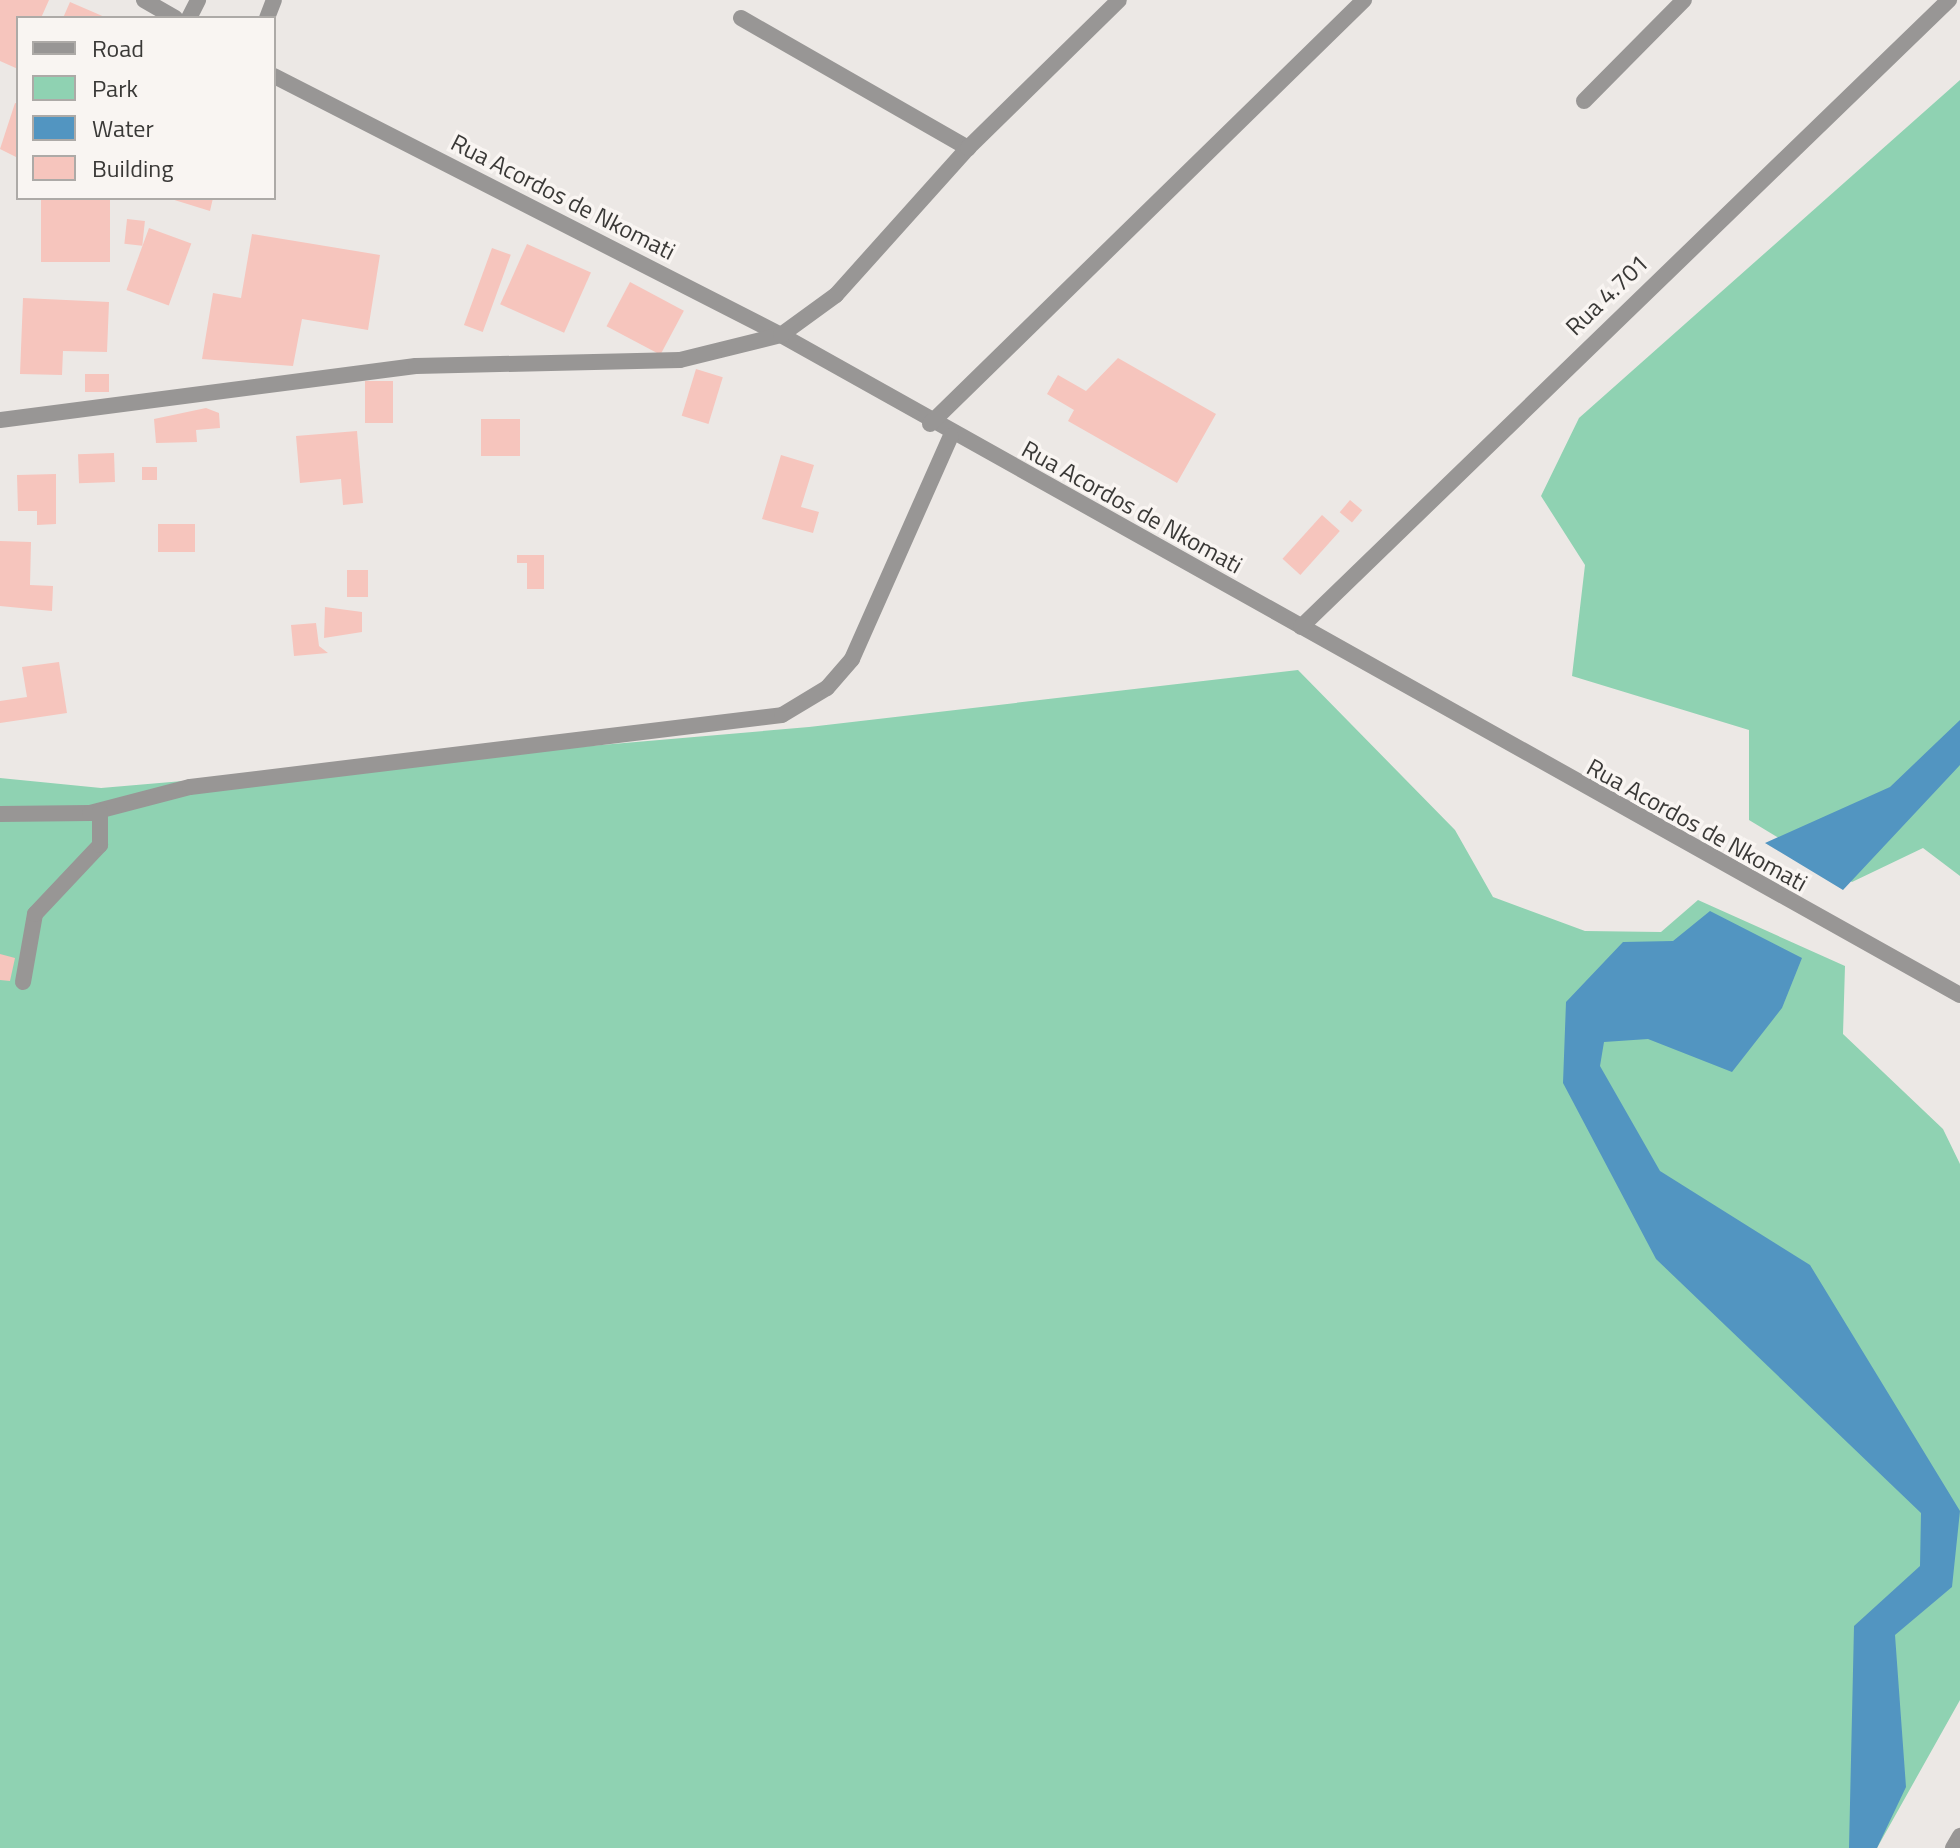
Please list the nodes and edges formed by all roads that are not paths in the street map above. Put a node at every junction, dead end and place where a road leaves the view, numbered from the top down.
1 (144, 0) edge
2 (1119, 0) edge
3 (1364, 0) edge
4 (1684, 0) edge
5 (1949, 0) edge
6 (172, 16) edge
7 (741, 18) dead end
8 (276, 77) edge
9 (1584, 101) dead end
10 (968, 148) junction
11 (781, 335) junction
12 (0, 420) edge
13 (930, 424) junction
14 (951, 436) junction
15 (1301, 627) junction
16 (100, 811) junction
17 (0, 814) edge
18 (23, 982) dead end
19 (1960, 995) edge
20 (1960, 1836) edge
21 (1953, 1848) edge

1 - 6 street
2 - 10 street
3 - 13 street
4 - 9 street
5 - 15 street, Rua 4.701
7 - 10 street
8 - 11 street, Rua Acordos de Nkomati
10 - 11 street
11 - 12 street
11 - 13 street, Rua Acordos de Nkomati
13 - 14 street, Rua Acordos de Nkomati
14 - 15 street, Rua Acordos de Nkomati
14 - 16 street
15 - 19 street, Rua Acordos de Nkomati
16 - 17 street
16 - 18 street
20 - 21 street

